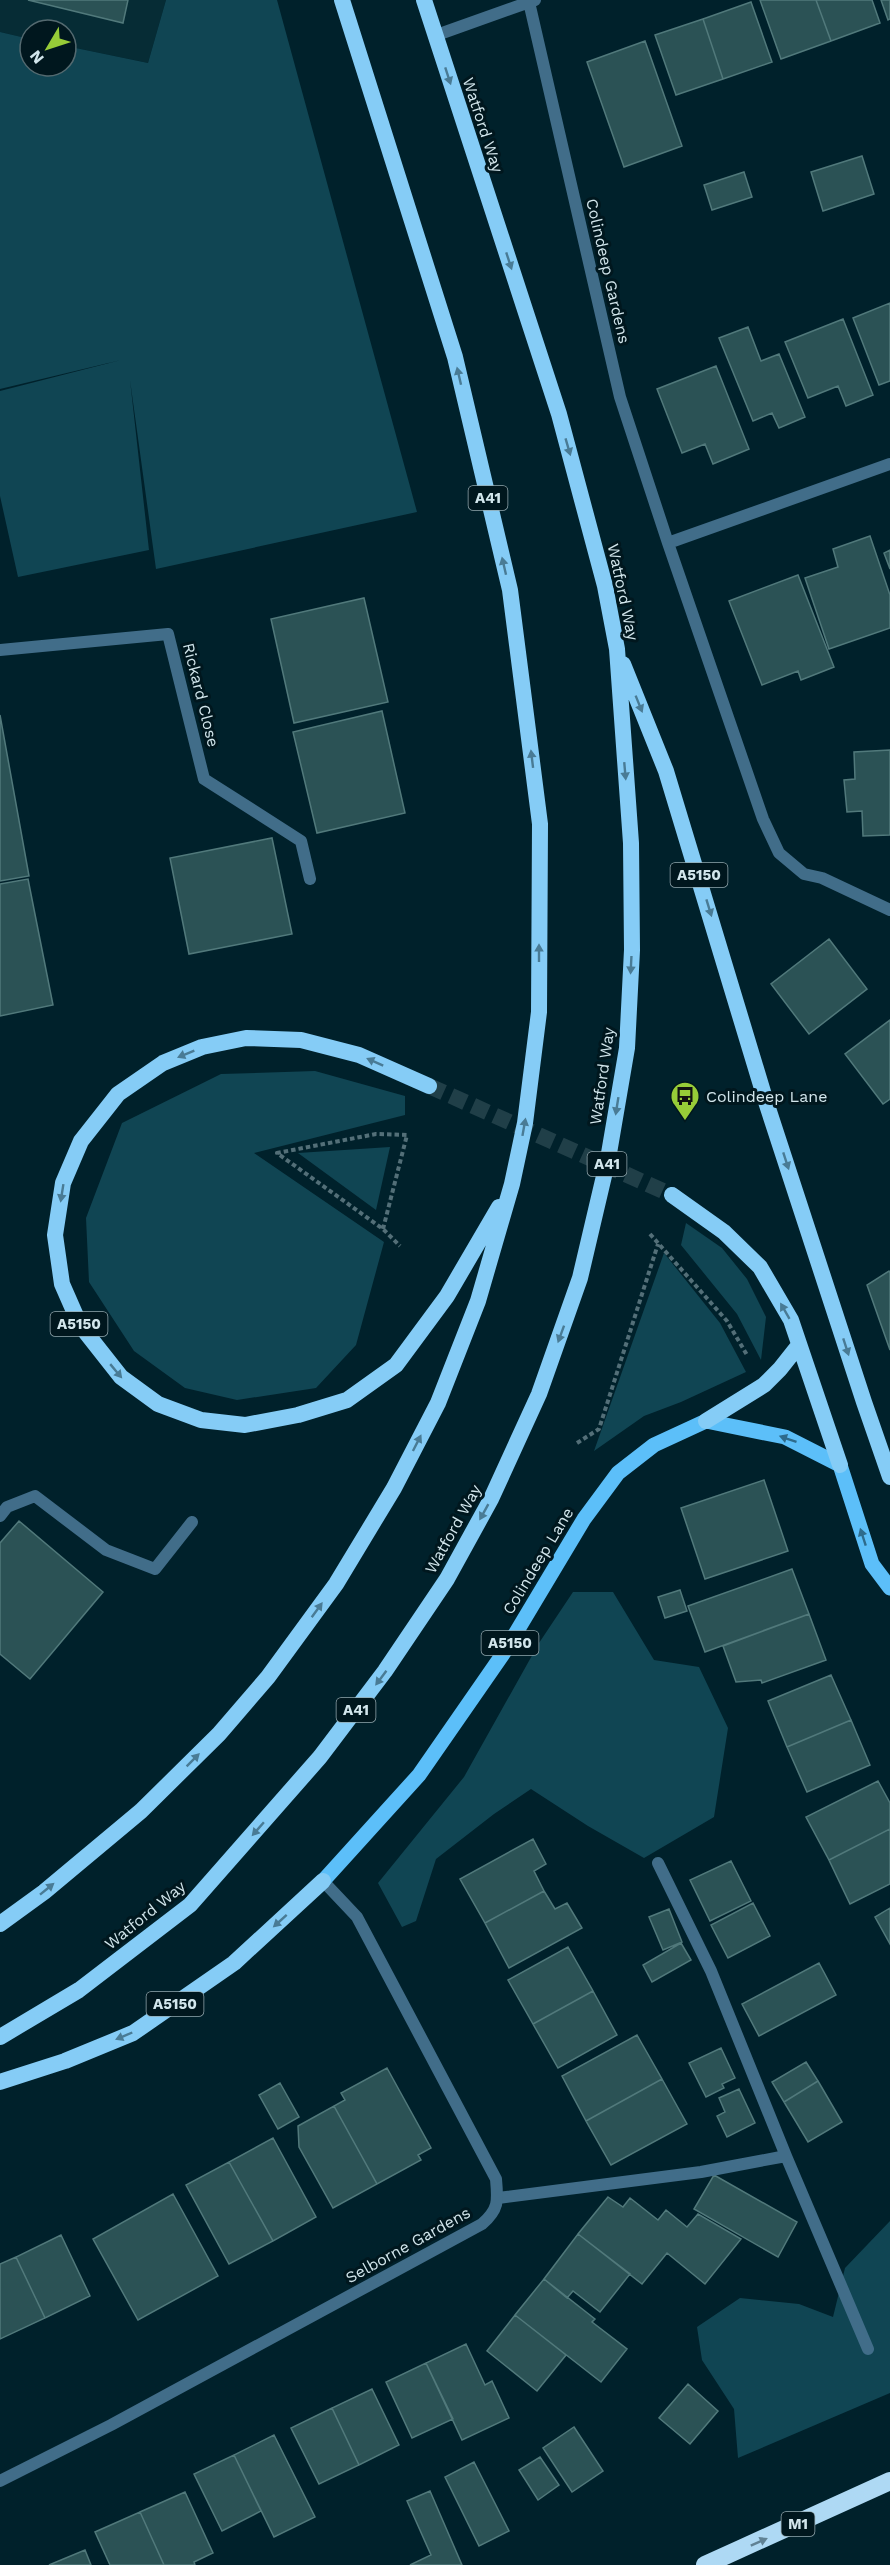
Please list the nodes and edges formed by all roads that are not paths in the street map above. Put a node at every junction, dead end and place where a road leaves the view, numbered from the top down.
1 (342, 0) edge
2 (424, 0) edge
3 (532, 1) edge
4 (434, 36) junction
5 (890, 464) edge
6 (668, 543) junction
7 (617, 649) junction
8 (0, 650) edge
9 (310, 879) dead end
10 (890, 910) edge
11 (429, 1086) tunnel mouth
12 (512, 1184) junction
13 (672, 1195) tunnel mouth
14 (799, 1345) junction
15 (705, 1421) junction
16 (840, 1465) junction
17 (890, 1477) edge
18 (0, 1516) edge
19 (192, 1522) dead end
20 (890, 1588) edge
21 (658, 1863) dead end
22 (323, 1881) junction
23 (0, 1924) edge
24 (0, 2037) edge
25 (0, 2082) edge
26 (786, 2156) junction
27 (498, 2198) junction
28 (868, 2349) dead end
29 (0, 2481) edge
30 (890, 2481) edge
31 (705, 2565) edge

12 -> 1 highway, A41
2 - 4 highway, Watford Way / A41
3 - 4 street
3 - 6 street, Colindeep Gardens
4 -> 7 highway, Watford Way / A41
5 - 6 street
6 - 10 street, Colindeep Gardens
7 -> 17 highway, A5150
7 -> 24 highway, Watford Way / A41
8 - 9 street, Rickard Close
11 -> 12 highway, A5150
23 -> 12 highway, A41
14 -> 13 highway
14 - 15 highway, A5150
14 - 16 highway
16 -> 15 main road
15 - 22 main road, Colindeep Lane / A5150
20 -> 16 main road
18 - 19 street
21 - 26 street
22 -> 25 highway, A5150
22 - 27 street
26 - 27 street
26 - 28 street
27 - 29 street, Selborne Gardens
31 -> 30 highway, M1

